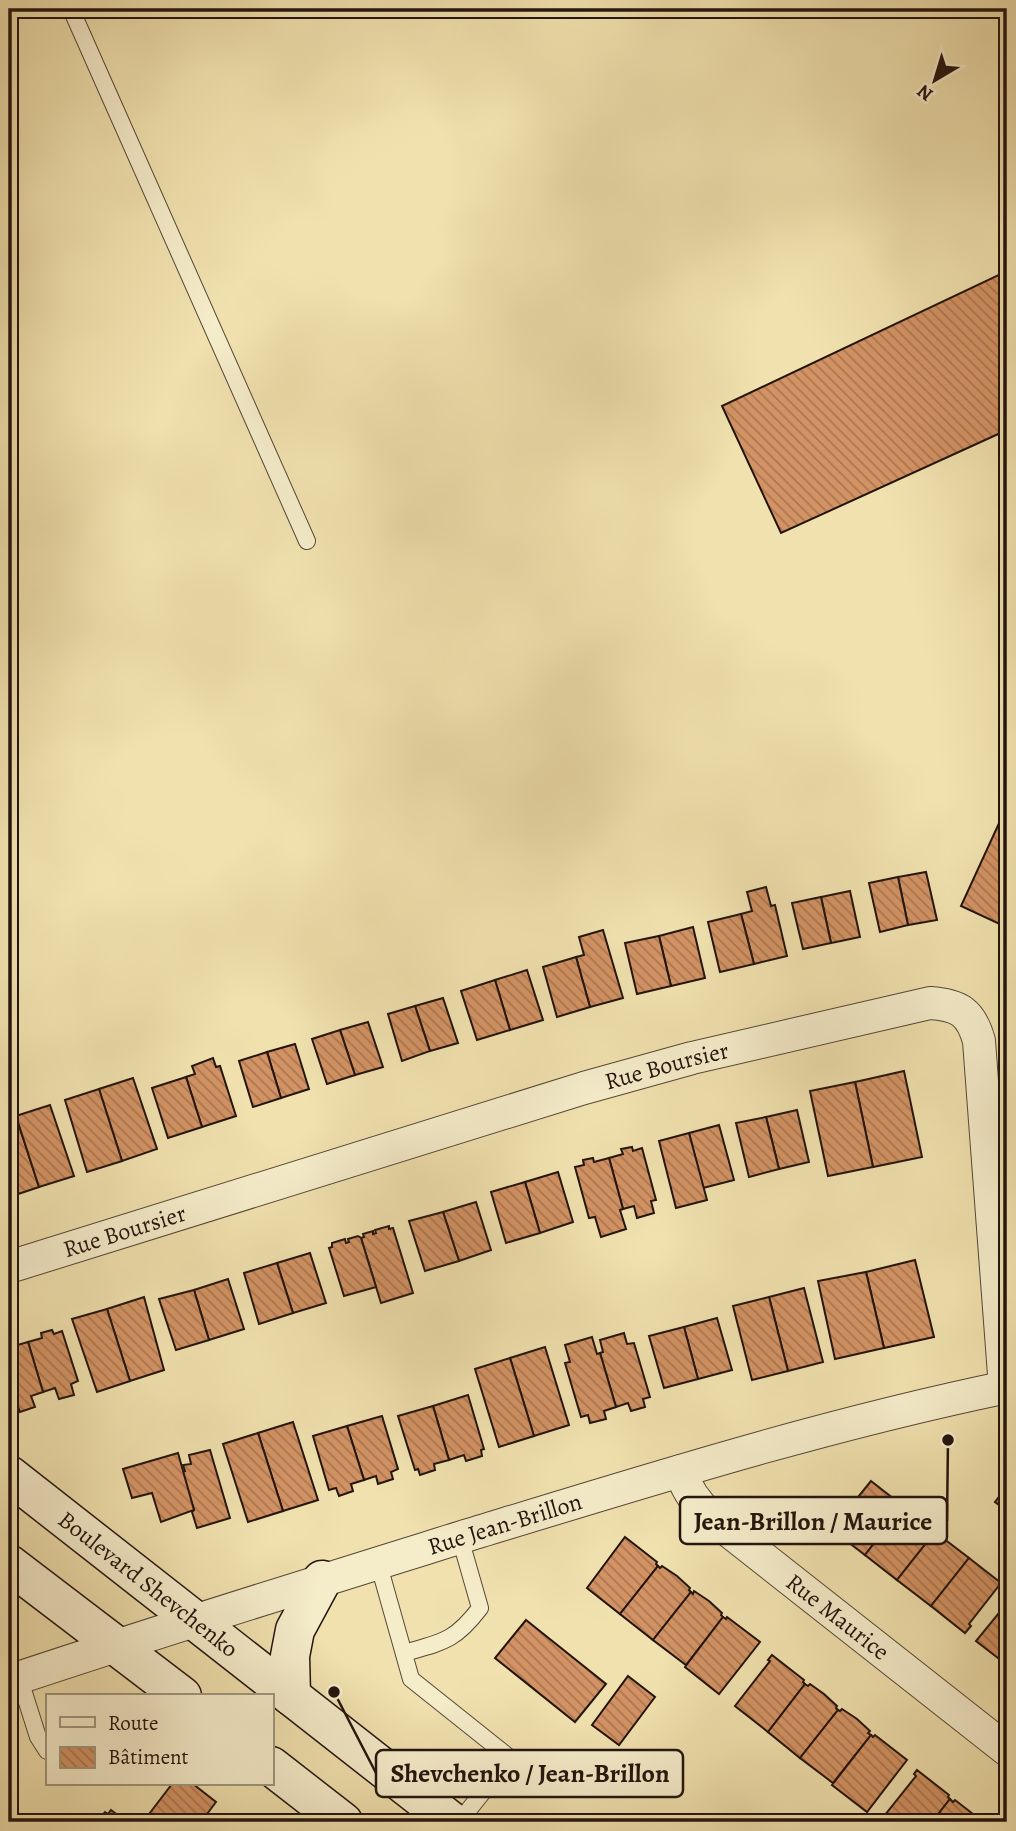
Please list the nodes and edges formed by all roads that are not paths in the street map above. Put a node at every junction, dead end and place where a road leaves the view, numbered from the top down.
1 (71, 9) edge
2 (307, 541) dead end
3 (9, 1267) edge
4 (1006, 1388) edge
5 (681, 1471) junction
6 (9, 1475) edge
7 (460, 1538) junction
8 (378, 1562) junction
9 (9, 1564) edge
10 (322, 1580) junction
11 (194, 1621) junction
12 (118, 1647) junction
13 (404, 1653) junction
14 (14, 1679) edge
15 (179, 1694) edge
16 (291, 1696) junction
17 (46, 1749) edge
18 (1007, 1750) edge
19 (273, 1768) edge
20 (343, 1822) edge
21 (452, 1822) edge
22 (459, 1822) edge

1 - 2 lane
3 - 4 street, Rue Boursier
4 - 5 street, Rue Jean-Brillon
5 - 7 street, Rue Jean-Brillon
5 - 18 street, Rue Maurice
6 - 11 street, Boulevard Shevchenko
7 - 8 street, Rue Jean-Brillon
7 - 13 lane
8 - 10 street, Rue Jean-Brillon
8 - 13 lane
9 - 12 street
10 - 11 street, Rue Jean-Brillon
10 - 16 street
11 - 12 street, Rue Jean-Brillon
11 - 16 street, Boulevard Shevchenko
12 - 14 street, Rue Jean-Brillon
12 - 15 street
13 - 22 lane
14 - 17 lane
16 - 21 street, Boulevard Shevchenko
19 - 20 street

